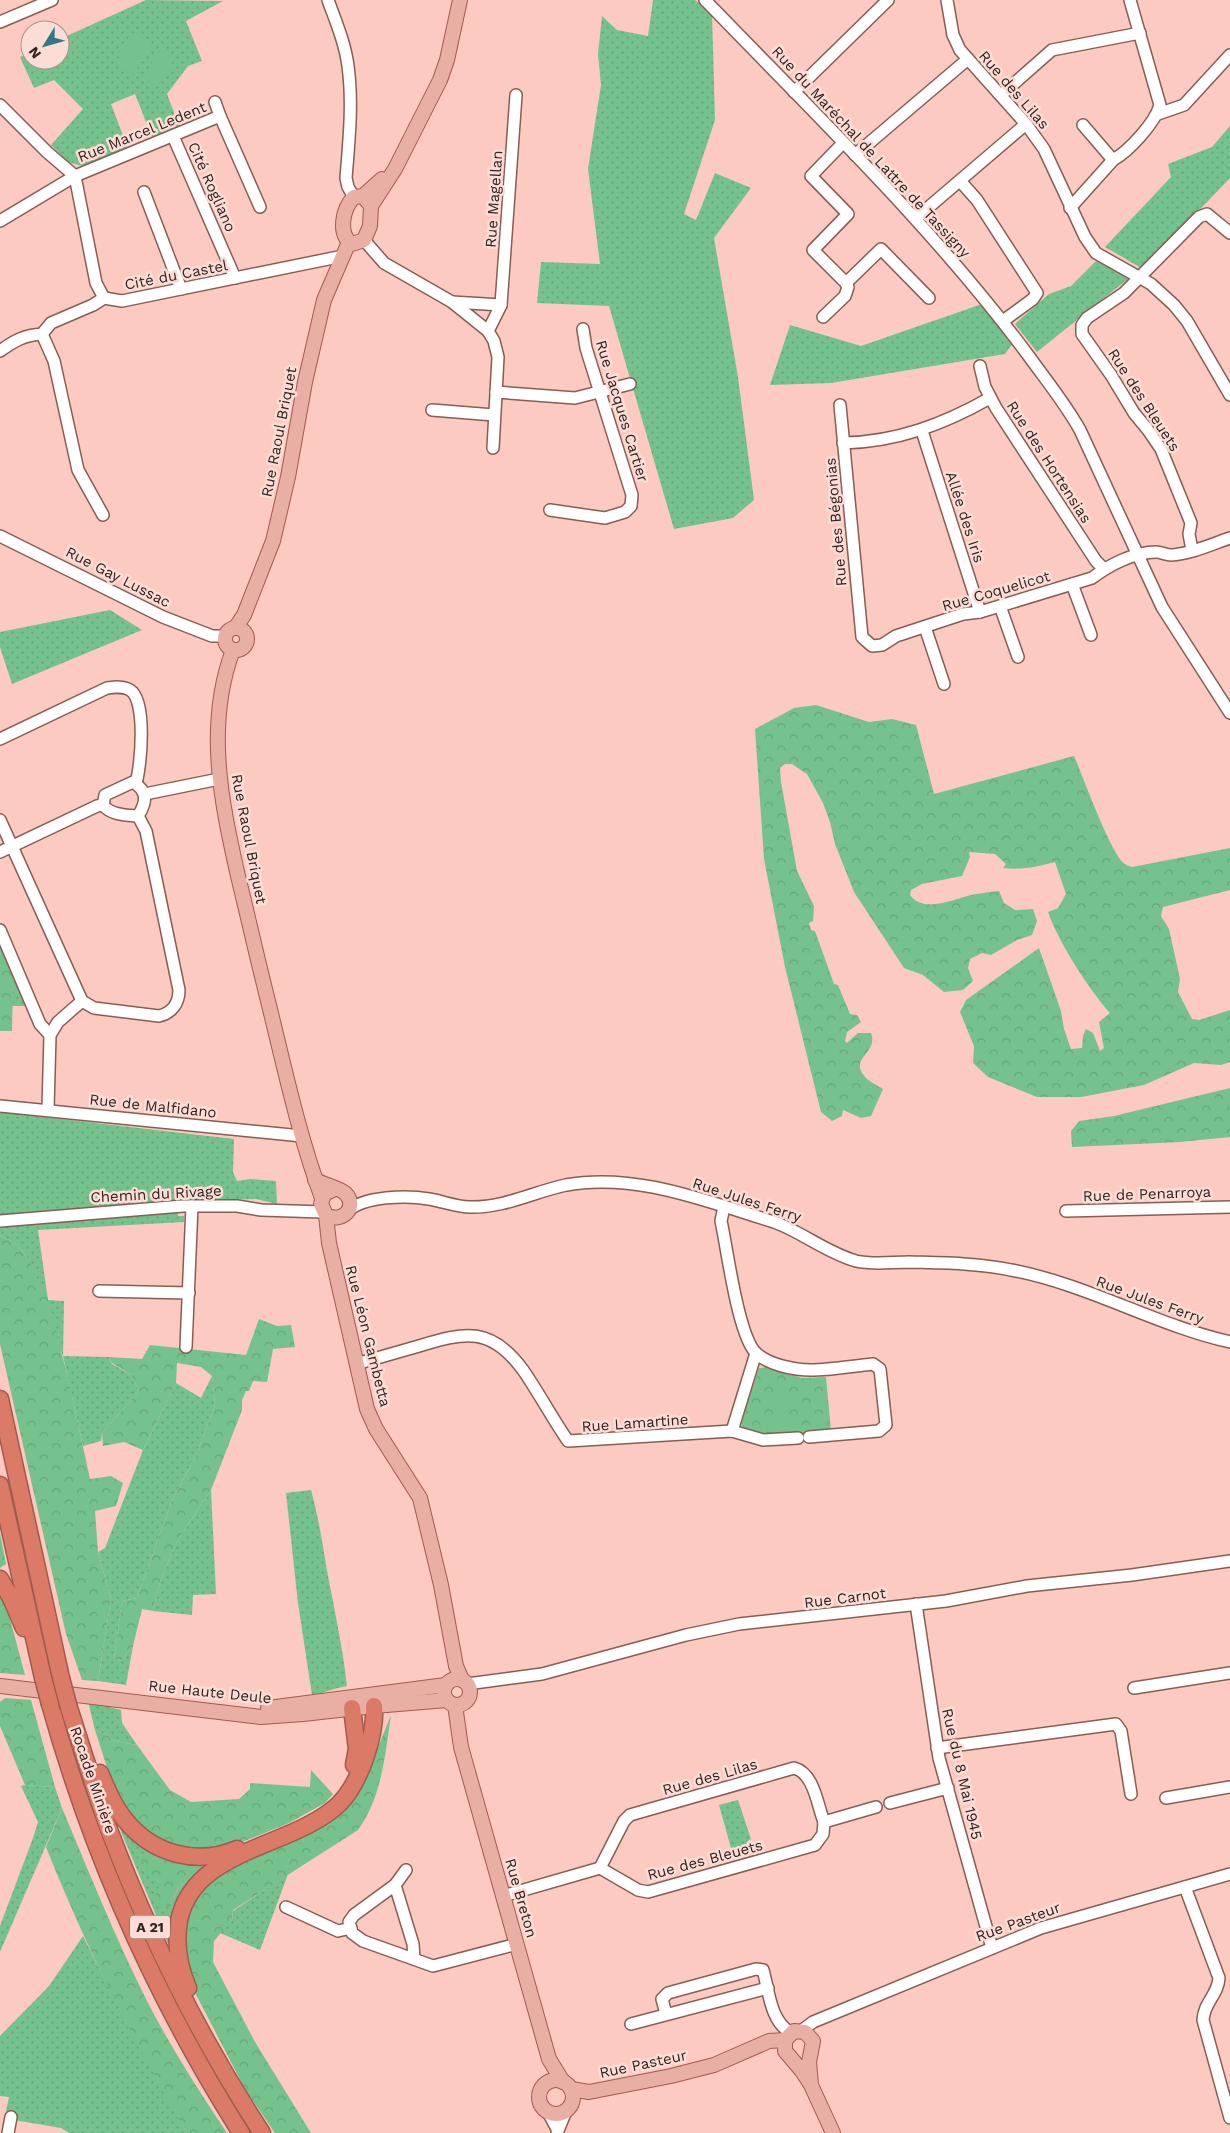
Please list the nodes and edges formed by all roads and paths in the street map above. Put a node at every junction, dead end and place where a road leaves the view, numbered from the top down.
1 (52, 0) edge
2 (328, 0) edge
3 (460, 0) edge
4 (705, 0) edge
5 (888, 0) edge
6 (947, 0) edge
7 (1130, 0) edge
8 (0, 22) edge
9 (1140, 33) junction
10 (1230, 55) edge
11 (968, 59) junction
12 (794, 92) junction
13 (516, 95) dead end
14 (1001, 95) junction
15 (214, 102) dead end
16 (0, 105) edge
17 (1158, 114) junction
18 (220, 116) junction
19 (1026, 124) junction
20 (1083, 125) dead end
21 (173, 136) junction
22 (843, 142) junction
23 (854, 155) junction
24 (1113, 160) junction
25 (75, 176) junction
26 (961, 182) junction
27 (144, 192) dead end
28 (363, 200) junction
29 (260, 207) dead end
30 (1070, 208) junction
31 (916, 218) junction
32 (0, 221) edge
33 (1230, 234) edge
34 (364, 240) junction
35 (349, 242) junction
36 (343, 256) junction
37 (1139, 277) junction
38 (235, 278) junction
39 (846, 283) junction
40 (181, 288) junction
41 (104, 298) junction
42 (929, 298) dead end
43 (452, 302) junction
44 (501, 305) junction
45 (823, 317) dead end
46 (1003, 321) junction
47 (583, 329) dead end
48 (488, 331) junction
49 (42, 334) junction
50 (0, 351) edge
51 (980, 366) dead end
52 (630, 384) dead end
53 (496, 392) junction
54 (601, 392) junction
55 (1230, 395) edge
56 (990, 398) junction
57 (840, 405) dead end
58 (432, 410) dead end
59 (494, 415) junction
60 (922, 431) junction
61 (844, 443) junction
62 (493, 448) dead end
63 (550, 510) dead end
64 (103, 515) dead end
65 (0, 536) edge
66 (1230, 538) edge
67 (1192, 550) junction
68 (1139, 555) junction
69 (1104, 570) junction
70 (1072, 584) junction
71 (1000, 606) junction
72 (980, 612) junction
73 (236, 627) junction
74 (925, 627) junction
75 (1091, 635) dead end
76 (224, 636) junction
77 (862, 637) joint
78 (233, 650) junction
79 (1018, 657) dead end
80 (944, 684) dead end
81 (1230, 713) edge
82 (0, 739) edge
83 (219, 779) junction
84 (136, 783) junction
85 (145, 794) junction
86 (103, 805) junction
87 (138, 816) junction
88 (0, 820) edge
89 (13, 846) junction
90 (0, 852) edge
91 (0, 930) edge
92 (255, 946) joint
93 (82, 1001) junction
94 (50, 1035) junction
95 (0, 1106) edge
96 (48, 1109) junction
97 (302, 1136) junction
98 (315, 1180) junction
99 (341, 1192) junction
100 (362, 1202) junction
101 (192, 1206) junction
102 (724, 1207) junction
103 (1230, 1207) edge
104 (321, 1208) junction
105 (1066, 1211) dead end
106 (345, 1214) junction
107 (0, 1220) edge
108 (328, 1237) junction
109 (99, 1291) dead end
110 (188, 1293) junction
111 (1230, 1342) edge
112 (186, 1347) dead end
113 (756, 1353) junction
114 (356, 1364) junction
115 (0, 1399) edge
116 (732, 1431) junction
117 (0, 1485) edge
118 (1230, 1561) edge
119 (0, 1578) edge
120 (916, 1604) junction
121 (1230, 1673) edge
122 (0, 1678) edge
123 (44, 1678) junction
124 (459, 1685) junction
125 (0, 1686) edge
126 (1134, 1688) dead end
127 (373, 1700) junction
128 (451, 1703) junction
129 (70, 1708) junction
130 (352, 1708) junction
131 (461, 1747) junction
132 (937, 1748) junction
133 (1230, 1786) edge
134 (948, 1788) junction
135 (1131, 1794) dead end
136 (1166, 1798) dead end
137 (890, 1803) dead end
138 (876, 1807) dead end
139 (824, 1822) junction
140 (600, 1868) junction
141 (406, 1870) dead end
142 (1230, 1874) edge
143 (394, 1885) junction
144 (1184, 1887) junction
145 (503, 1896) junction
146 (286, 1907) dead end
147 (351, 1928) junction
148 (517, 1944) junction
149 (992, 1948) junction
150 (414, 1959) junction
151 (768, 1988) junction
152 (666, 2014) junction
153 (775, 2017) junction
154 (825, 2019) junction
155 (631, 2024) dead end
156 (792, 2034) junction
157 (765, 2044) junction
158 (812, 2048) junction
159 (790, 2057) junction
160 (549, 2059) junction
161 (217, 2060) junction
162 (567, 2085) junction
163 (811, 2085) junction
164 (543, 2086) junction
165 (589, 2092) junction
166 (569, 2107) junction
167 (548, 2112) junction
168 (11, 2116) dead end
169 (1230, 2118) edge
170 (557, 2131) edge
171 (8, 2133) edge
172 (241, 2133) edge
173 (262, 2133) edge
174 (833, 2133) edge

1 - 8 street
2 - 28 street
3 - 28 main road
4 - 12 street, Rue du Maréchal de Lattre de Tassigny
5 - 12 street
6 - 11 street, Rue des Lilas
7 - 9 street
9 - 14 street
9 - 17 street
10 - 17 street
11 - 14 street, Rue des Lilas
11 - 23 street
12 - 22 street, Rue du Maréchal de Lattre de Tassigny
13 - 44 street, Rue Magellan
14 - 19 street, Rue des Lilas
15 - 18 street, Rue Marcel Ledent
16 - 25 street
17 - 24 street
18 - 21 street, Rue Marcel Ledent
18 - 29 street, Rue Marcel Ledent
19 - 26 street
19 - 30 street, Rue des Lilas
20 - 24 street
21 - 25 street, Rue Marcel Ledent
21 - 38 street, Cité Rogliano
22 - 23 street, Rue du Maréchal de Lattre de Tassigny
22 - 39 street
23 - 31 street, Rue du Maréchal de Lattre de Tassigny
24 - 30 street
25 - 32 street, Rue Marcel Ledent
25 - 41 street
26 - 31 street
26 - 46 street
27 - 40 street
28 - 34 main road
28 - 35 main road
30 - 37 street, Rue des Lilas
31 - 46 street, Rue du Maréchal de Lattre de Tassigny
33 - 37 street
34 - 35 main road
34 - 43 street
35 - 36 main road, Rue Raoul Briquet
36 - 38 street, Cité du Castel
36 - 73 main road, Rue Raoul Briquet
37 - 55 street, Rue des Lilas
37 - 67 street, Rue des Bleuets
38 - 40 street, Cité du Castel
39 - 42 street
39 - 45 street
40 - 41 street, Cité du Castel
41 - 49 street
43 - 44 street
43 - 48 street
44 - 48 street
46 - 68 street, Rue du Maréchal de Lattre de Tassigny
47 - 54 street, Rue Jacques Cartier
48 - 53 street
49 - 50 street
49 - 64 street
51 - 56 street, Rue des Hortensias
52 - 54 street
53 - 54 street
53 - 59 street
54 - 63 street, Rue Jacques Cartier
56 - 60 street
56 - 69 street, Rue des Hortensias
57 - 61 street, Rue des Bégonias
58 - 59 street
59 - 62 street
60 - 61 street
60 - 72 street, Allée des Iris
61 - 77 street, Rue des Bégonias
65 - 76 street, Rue Gay Lussac
66 - 67 street, Rue Coquelicot
67 - 68 street, Rue Coquelicot
68 - 69 street, Rue Coquelicot
68 - 81 street, Rue du Maréchal de Lattre de Tassigny
69 - 70 street, Rue Coquelicot
70 - 71 street, Rue Coquelicot
70 - 75 street
71 - 72 street, Rue Coquelicot
71 - 79 street
72 - 74 street, Rue Coquelicot
73 - 76 main road
73 - 78 main road
74 - 77 street, Rue Coquelicot
74 - 80 street
76 - 78 main road
78 - 83 main road, Rue Raoul Briquet
82 - 84 street
83 - 85 street
83 - 92 main road, Rue Raoul Briquet
84 - 85 street
84 - 86 street
85 - 87 street
86 - 87 street
86 - 89 street
87 - 93 street
88 - 89 street
89 - 90 street
89 - 93 street
91 - 94 street
92 - 97 main road, Rue Léon Gambetta
93 - 94 street
94 - 96 street
95 - 96 street, Rue de Malfidano
96 - 97 street, Rue de Malfidano
97 - 98 main road, Rue Léon Gambetta
98 - 99 main road
98 - 104 main road, Rue Léon Gambetta
99 - 100 street
99 - 104 main road
99 - 106 main road
100 - 102 street, Rue Jules Ferry
100 - 106 street, Rue Jules Ferry
101 - 104 street, Chemin du Rivage
101 - 107 street, Chemin du Rivage
101 - 110 street
102 - 111 street, Rue Jules Ferry
102 - 113 street
103 - 105 street, Rue de Penarroya
104 - 106 main road
104 - 108 main road, Rue Léon Gambetta
106 - 108 main road
108 - 114 main road, Rue Léon Gambetta
109 - 110 street
110 - 112 street
113 - 116 street
113 - 116 street
114 - 116 street, Rue Lamartine
114 - 124 main road, Rue Léon Gambetta
115 - 129 highway, Rocade Minière / A 21, bridge
117 - 123 highway, Rocade Minière / A 21
118 - 120 street, Rue Carnot
119 - 123 highway
120 - 124 street, Rue Carnot
120 - 132 street, Rue du 8 Mai 1945
121 - 126 street
122 - 127 main road, Rue Haute Deule
123 - 172 highway, Rocade Minière / A 21, bridge
124 - 127 main road, Rue Haute Deule
124 - 128 main road, Rue Breton
124 - 128 main road
124 - 131 main road, Rue Breton
125 - 130 main road, Rue Haute Deule
127 - 128 main road, Rue Haute Deule
127 - 130 main road, Rue Haute Deule
127 - 161 highway
128 - 131 main road, Rue Breton
129 - 130 highway
129 - 161 highway, Rocade Minière / A 21
131 - 145 main road, Rue Breton
132 - 134 street, Rue du 8 Mai 1945
132 - 135 street
133 - 136 street
134 - 137 street
134 - 149 street, Rue du 8 Mai 1945
138 - 139 street
139 - 140 street, Rue des Bleuets
139 - 140 street, Rue des Lilas
140 - 145 street
141 - 143 street
142 - 144 street, Rue Pasteur
143 - 147 street
143 - 150 street
144 - 149 street, Rue Pasteur
144 - 169 street
145 - 148 main road, Rue Breton
146 - 147 street
147 - 150 street
148 - 150 street
148 - 160 main road, Rue Breton
149 - 154 street, Rue Pasteur
151 - 152 street
151 - 152 street
151 - 153 street
152 - 155 street
153 - 156 street
153 - 157 street
154 - 156 street, Rue Pasteur
154 - 158 street
156 - 157 main road, Rue Pasteur
156 - 158 main road
156 - 159 main road
157 - 159 main road
157 - 165 main road, Rue Pasteur
158 - 159 main road
158 - 163 main road
159 - 163 main road
160 - 162 main road, Rue Breton
160 - 164 main road, Rue Breton
161 - 173 highway, Rocade Minière / A 21
162 - 164 main road
162 - 165 main road, Rue Pasteur
162 - 166 main road
163 - 174 main road
164 - 167 main road
165 - 166 main road, Rue Pasteur
166 - 167 main road
166 - 170 street
167 - 170 street
168 - 171 street

